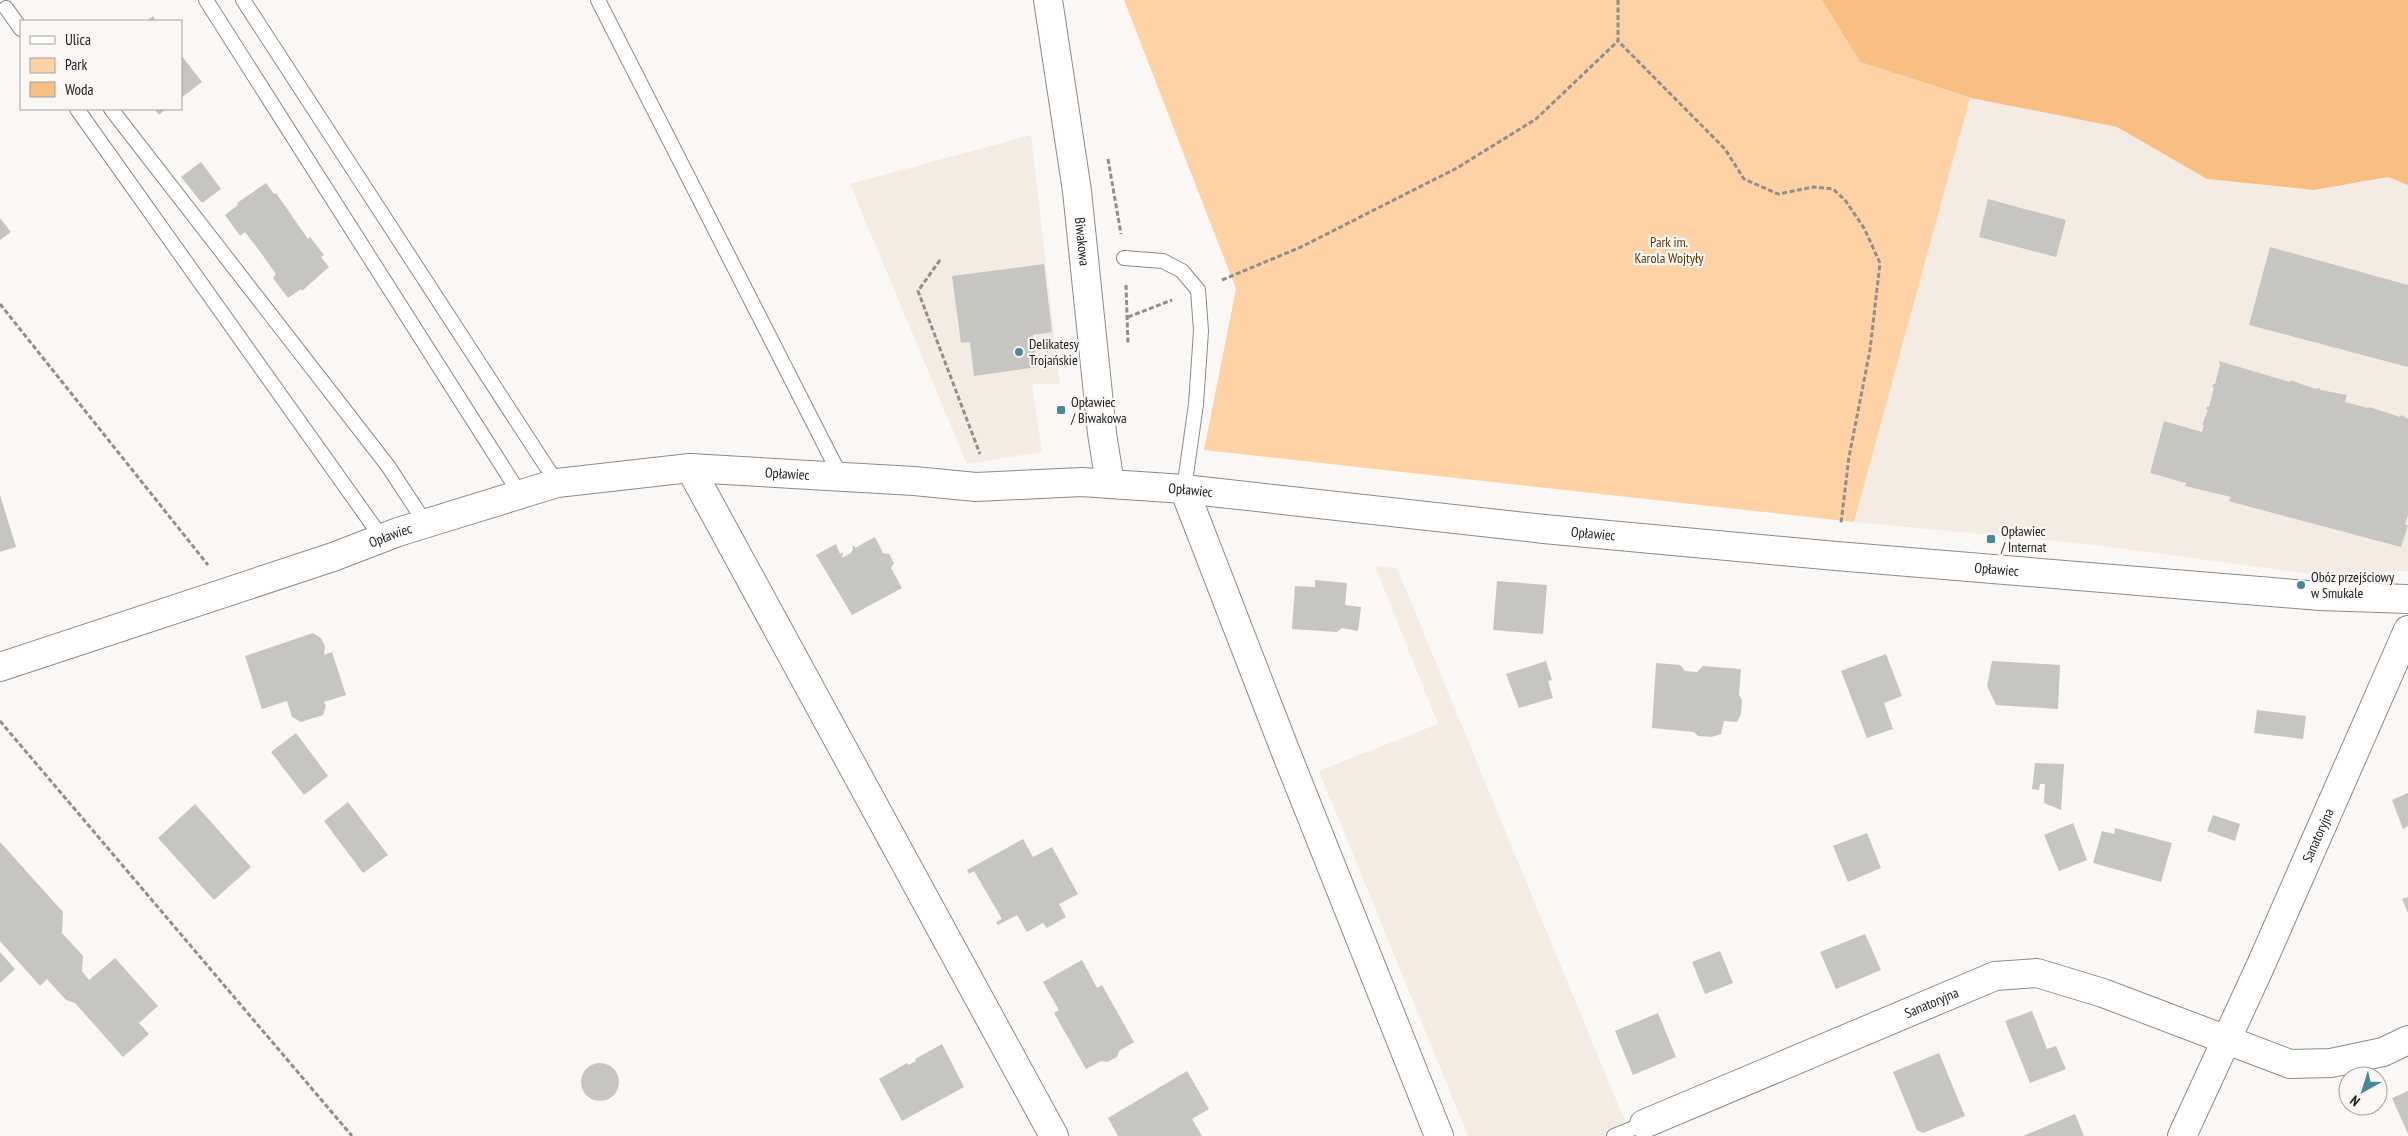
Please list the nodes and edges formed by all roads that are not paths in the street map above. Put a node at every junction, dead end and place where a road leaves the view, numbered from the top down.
1 (206, 0) edge
2 (243, 0) edge
3 (598, 0) edge
4 (1048, 0) edge
5 (6, 8) dead end
6 (20, 29) edge
7 (79, 110) edge
8 (112, 110) edge
9 (1124, 258) dead end
10 (690, 468) junction
11 (841, 477) junction
12 (557, 483) junction
13 (1110, 484) junction
14 (1184, 489) junction
15 (520, 494) junction
16 (426, 524) junction
17 (382, 538) junction
18 (2408, 599) edge
19 (2408, 630) edge
20 (0, 667) edge
21 (2226, 1040) junction
22 (2408, 1040) edge
23 (1644, 1124) joint
24 (1054, 1136) edge
25 (1439, 1136) edge
26 (1614, 1136) edge
27 (2182, 1136) edge

1 - 15 lane
2 - 12 lane
3 - 11 lane
4 - 13 street, Biwakowa
5 - 6 lane
7 - 17 lane
8 - 16 lane
9 - 14 lane
10 - 11 street, Opławiec
10 - 12 street, Opławiec
10 - 24 street
11 - 13 street, Opławiec
12 - 15 street, Opławiec
13 - 14 street, Opławiec
14 - 18 street, Opławiec
14 - 25 street
15 - 16 street, Opławiec
16 - 17 street, Opławiec
17 - 20 street, Opławiec
19 - 21 street, Sanatoryjna
21 - 22 street, Sanatoryjna
21 - 23 street, Sanatoryjna
21 - 27 street, Sanatoryjna
23 - 26 lane

